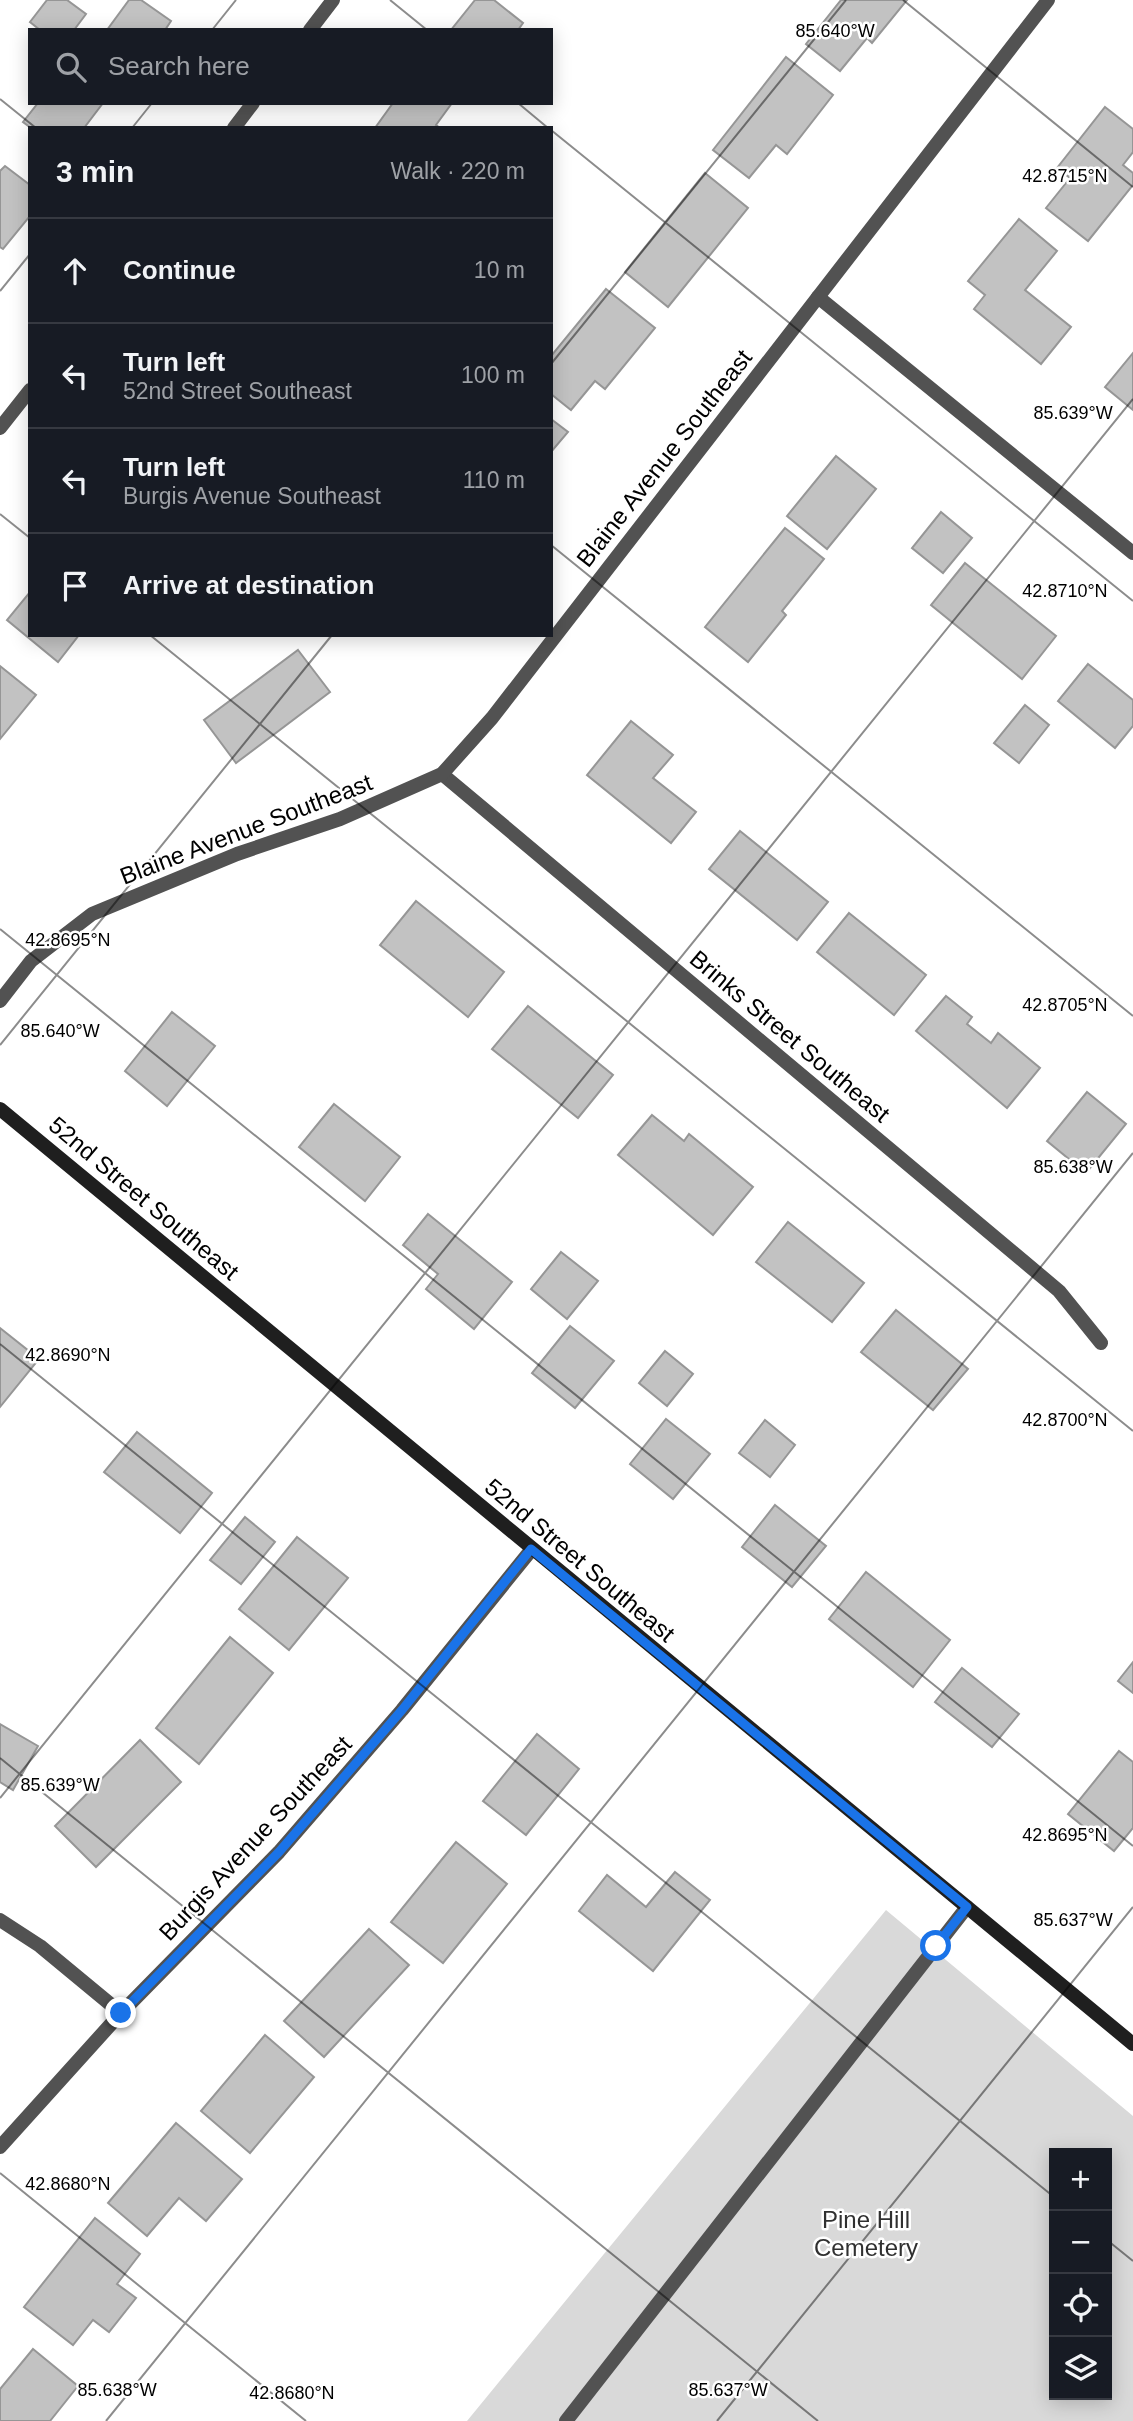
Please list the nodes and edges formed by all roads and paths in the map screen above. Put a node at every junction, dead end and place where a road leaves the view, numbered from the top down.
1 (333, 0) edge
2 (1048, 0) edge
3 (312, 28) edge
4 (251, 105) edge
5 (235, 126) edge
6 (818, 297) junction
7 (28, 393) edge
8 (0, 428) edge
9 (1133, 554) edge
10 (442, 774) junction
11 (0, 1001) edge
12 (0, 1109) edge
13 (1101, 1343) dead end
14 (531, 1549) junction
15 (967, 1907) junction
16 (0, 1920) edge
17 (121, 2013) junction
18 (1133, 2044) edge
19 (0, 2147) edge
20 (566, 2421) edge

1 - 3 street
2 - 6 street, Blaine Avenue Southeast
4 - 5 street
6 - 9 street
6 - 10 street, Blaine Avenue Southeast
7 - 8 street
10 - 11 street, Blaine Avenue Southeast
10 - 13 street, Brinks Street Southeast
12 - 14 main road, 52nd Street Southeast
14 - 15 main road, 52nd Street Southeast
14 - 17 street, Burgis Avenue Southeast
15 - 18 main road, 52nd Street Southeast
15 - 20 street
16 - 17 street
17 - 19 street, Burgis Avenue Southeast

